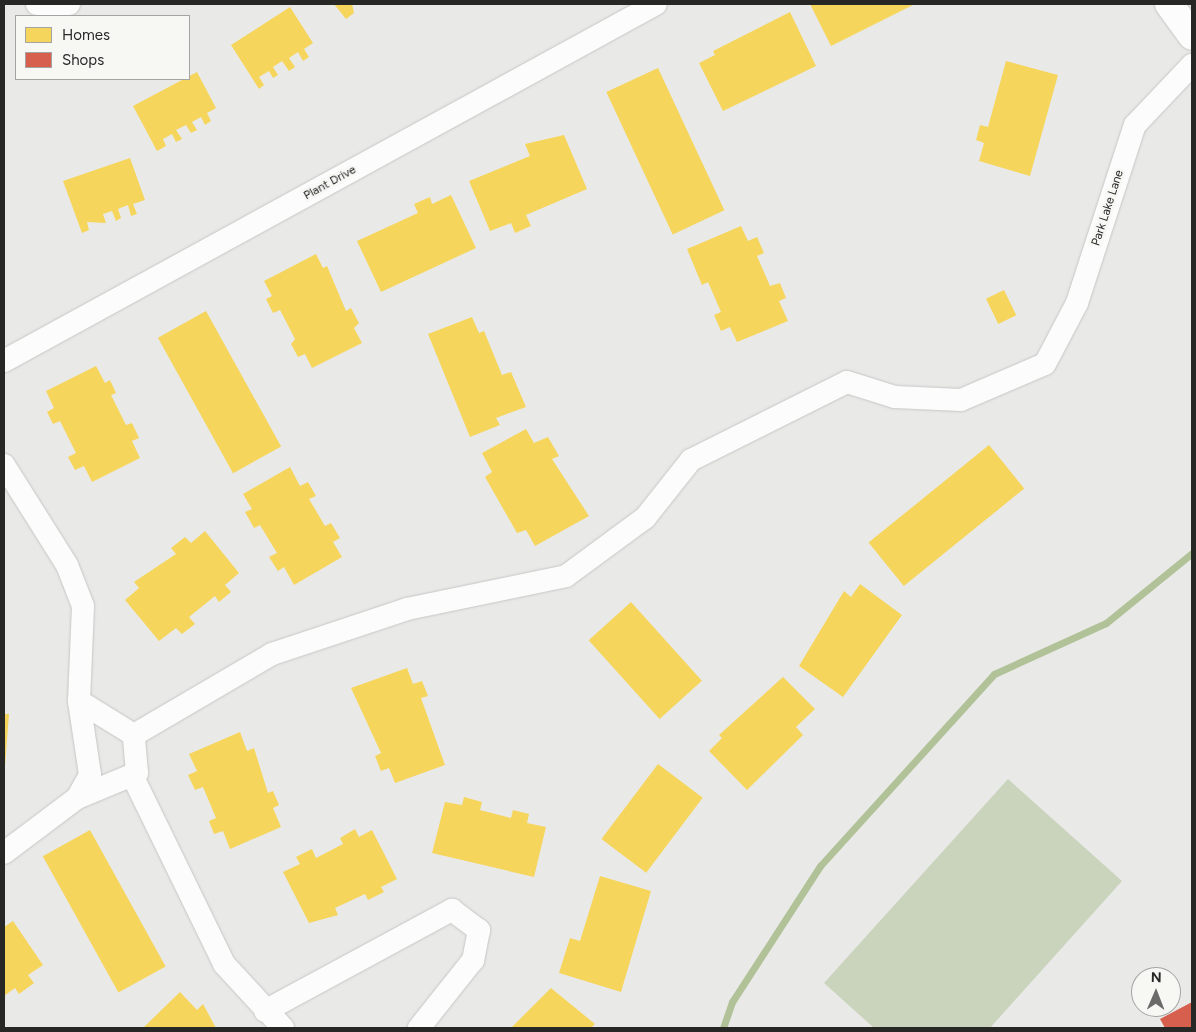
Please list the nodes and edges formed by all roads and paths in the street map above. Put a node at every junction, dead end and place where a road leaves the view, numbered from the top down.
1 (37, 4) edge
2 (69, 4) edge
3 (656, 4) edge
4 (1169, 4) edge
5 (1192, 36) edge
6 (1192, 65) edge
7 (4, 361) edge
8 (4, 464) edge
9 (12, 493) edge
10 (78, 701) junction
11 (134, 735) junction
12 (132, 775) junction
13 (77, 798) junction
14 (4, 853) edge
15 (265, 1011) junction
16 (284, 1028) edge
17 (419, 1028) edge

1 - 2 street
3 - 7 street, Plant Drive
4 - 5 main road
6 - 11 street, Park Lake Lane
8 - 9 street
9 - 10 street
10 - 11 street
10 - 13 street
11 - 12 street
12 - 13 street
12 - 15 street
13 - 14 street
15 - 16 street
15 - 17 street

